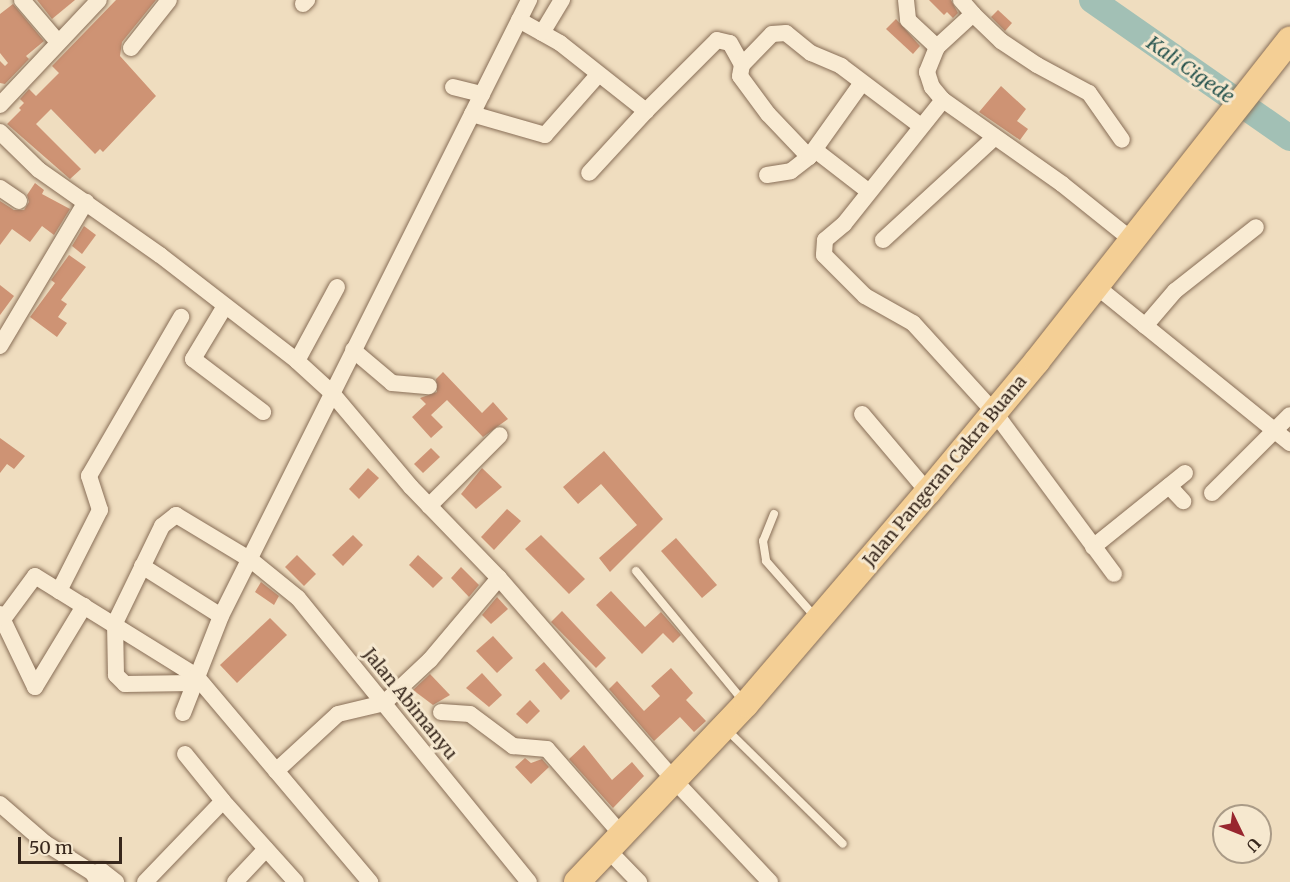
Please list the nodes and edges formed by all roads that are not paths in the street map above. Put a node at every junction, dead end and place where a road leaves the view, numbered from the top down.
1 (22, 0) edge
2 (99, 0) edge
3 (169, 0) edge
4 (529, 0) edge
5 (562, 0) edge
6 (906, 0) edge
7 (961, 0) edge
8 (973, 14) junction
9 (519, 20) junction
10 (542, 33) junction
11 (58, 42) junction
12 (1288, 43) edge
13 (937, 47) junction
14 (131, 48) dead end
15 (742, 65) junction
16 (597, 76) junction
17 (861, 84) junction
18 (453, 87) dead end
19 (482, 94) junction
20 (943, 100) junction
21 (0, 105) edge
22 (646, 111) junction
23 (472, 114) junction
24 (921, 126) junction
25 (1, 135) edge
26 (995, 136) junction
27 (1122, 140) dead end
28 (812, 153) junction
29 (589, 173) dead end
30 (767, 175) dead end
31 (0, 188) edge
32 (868, 191) junction
33 (19, 201) dead end
34 (86, 202) junction
35 (1256, 227) dead end
36 (883, 240) dead end
37 (1132, 240) junction
38 (337, 286) dead end
39 (1096, 286) junction
40 (225, 306) junction
41 (181, 317) dead end
42 (1145, 326) junction
43 (0, 346) edge
44 (353, 350) junction
45 (297, 361) junction
46 (429, 386) dead end
47 (331, 393) junction
48 (263, 412) dead end
49 (995, 413) junction
50 (862, 414) dead end
51 (1290, 415) edge
52 (1276, 428) junction
53 (500, 435) dead end
54 (1290, 443) edge
55 (1185, 473) dead end
56 (1169, 486) junction
57 (928, 492) junction
58 (1212, 493) dead end
59 (1183, 501) dead end
60 (429, 506) junction
61 (774, 514) dead end
62 (1093, 547) junction
63 (251, 560) junction
64 (142, 566) junction
65 (636, 571) dead end
66 (1114, 574) dead end
67 (499, 578) junction
68 (59, 591) junction
69 (84, 606) junction
70 (2, 616) edge
71 (220, 616) junction
72 (819, 621) junction
73 (115, 623) junction
74 (194, 680) junction
75 (384, 703) junction
76 (746, 704) junction
77 (441, 712) dead end
78 (183, 713) dead end
79 (725, 728) junction
80 (185, 754) dead end
81 (276, 771) junction
82 (674, 780) junction
83 (223, 801) junction
84 (0, 804) edge
85 (615, 842) junction
86 (843, 844) dead end
87 (266, 849) junction
88 (95, 877) edge
89 (116, 882) edge
90 (145, 882) edge
91 (235, 882) edge
92 (296, 882) edge
93 (370, 882) edge
94 (529, 882) edge
95 (577, 882) edge
96 (639, 882) edge
97 (770, 882) edge

1 - 11 street
2 - 11 street
3 - 14 street
4 - 9 street
5 - 10 street
6 - 13 street
7 - 8 street
8 - 13 street
8 - 27 street
9 - 10 street
9 - 19 street
10 - 16 street
11 - 21 street
12 - 37 main road, Jalan Pangeran Cakra Buana
13 - 20 street
15 - 17 street
15 - 22 street
15 - 28 street
16 - 22 street
16 - 23 street
17 - 24 street
17 - 28 street
18 - 19 street
19 - 23 street
20 - 24 street
20 - 26 street
22 - 29 street
23 - 44 street
24 - 32 street
25 - 34 street
26 - 36 street
26 - 37 street
28 - 30 street
28 - 32 street
31 - 33 street
32 - 49 street
34 - 40 street
34 - 43 street
35 - 42 street
37 - 39 main road, Jalan Pangeran Cakra Buana
38 - 45 street
39 - 42 street
39 - 49 main road, Jalan Pangeran Cakra Buana
40 - 45 street
40 - 48 street
41 - 68 street
42 - 52 street
44 - 46 street
44 - 47 street
45 - 47 street
47 - 60 street
47 - 63 street
49 - 57 main road, Jalan Pangeran Cakra Buana
49 - 62 street
50 - 57 street
51 - 52 street
52 - 54 street
52 - 58 street
53 - 60 street
55 - 56 street
56 - 59 street
56 - 62 street
57 - 72 main road, Jalan Pangeran Cakra Buana
60 - 67 street
61 - 72 lane
62 - 66 street
63 - 64 street, Jalan Abimanyu
63 - 71 street
63 - 75 street, Jalan Abimanyu
64 - 71 street
64 - 73 street
65 - 76 lane
67 - 75 street
67 - 82 street
68 - 69 street
68 - 70 street
69 - 70 street
69 - 73 street
71 - 74 street
72 - 76 main road, Jalan Pangeran Cakra Buana
73 - 74 street
73 - 74 street
74 - 78 street
74 - 81 street
75 - 81 street
75 - 94 street, Jalan Abimanyu
76 - 79 main road, Jalan Pangeran Cakra Buana
77 - 85 street
79 - 82 main road, Jalan Pangeran Cakra Buana
79 - 86 lane
80 - 83 street
81 - 93 street
82 - 85 main road, Jalan Pangeran Cakra Buana
82 - 97 street
83 - 87 street
83 - 90 street
84 - 88 street
85 - 95 main road, Jalan Pangeran Cakra Buana
85 - 96 street
87 - 91 street
87 - 92 street
88 - 89 street

